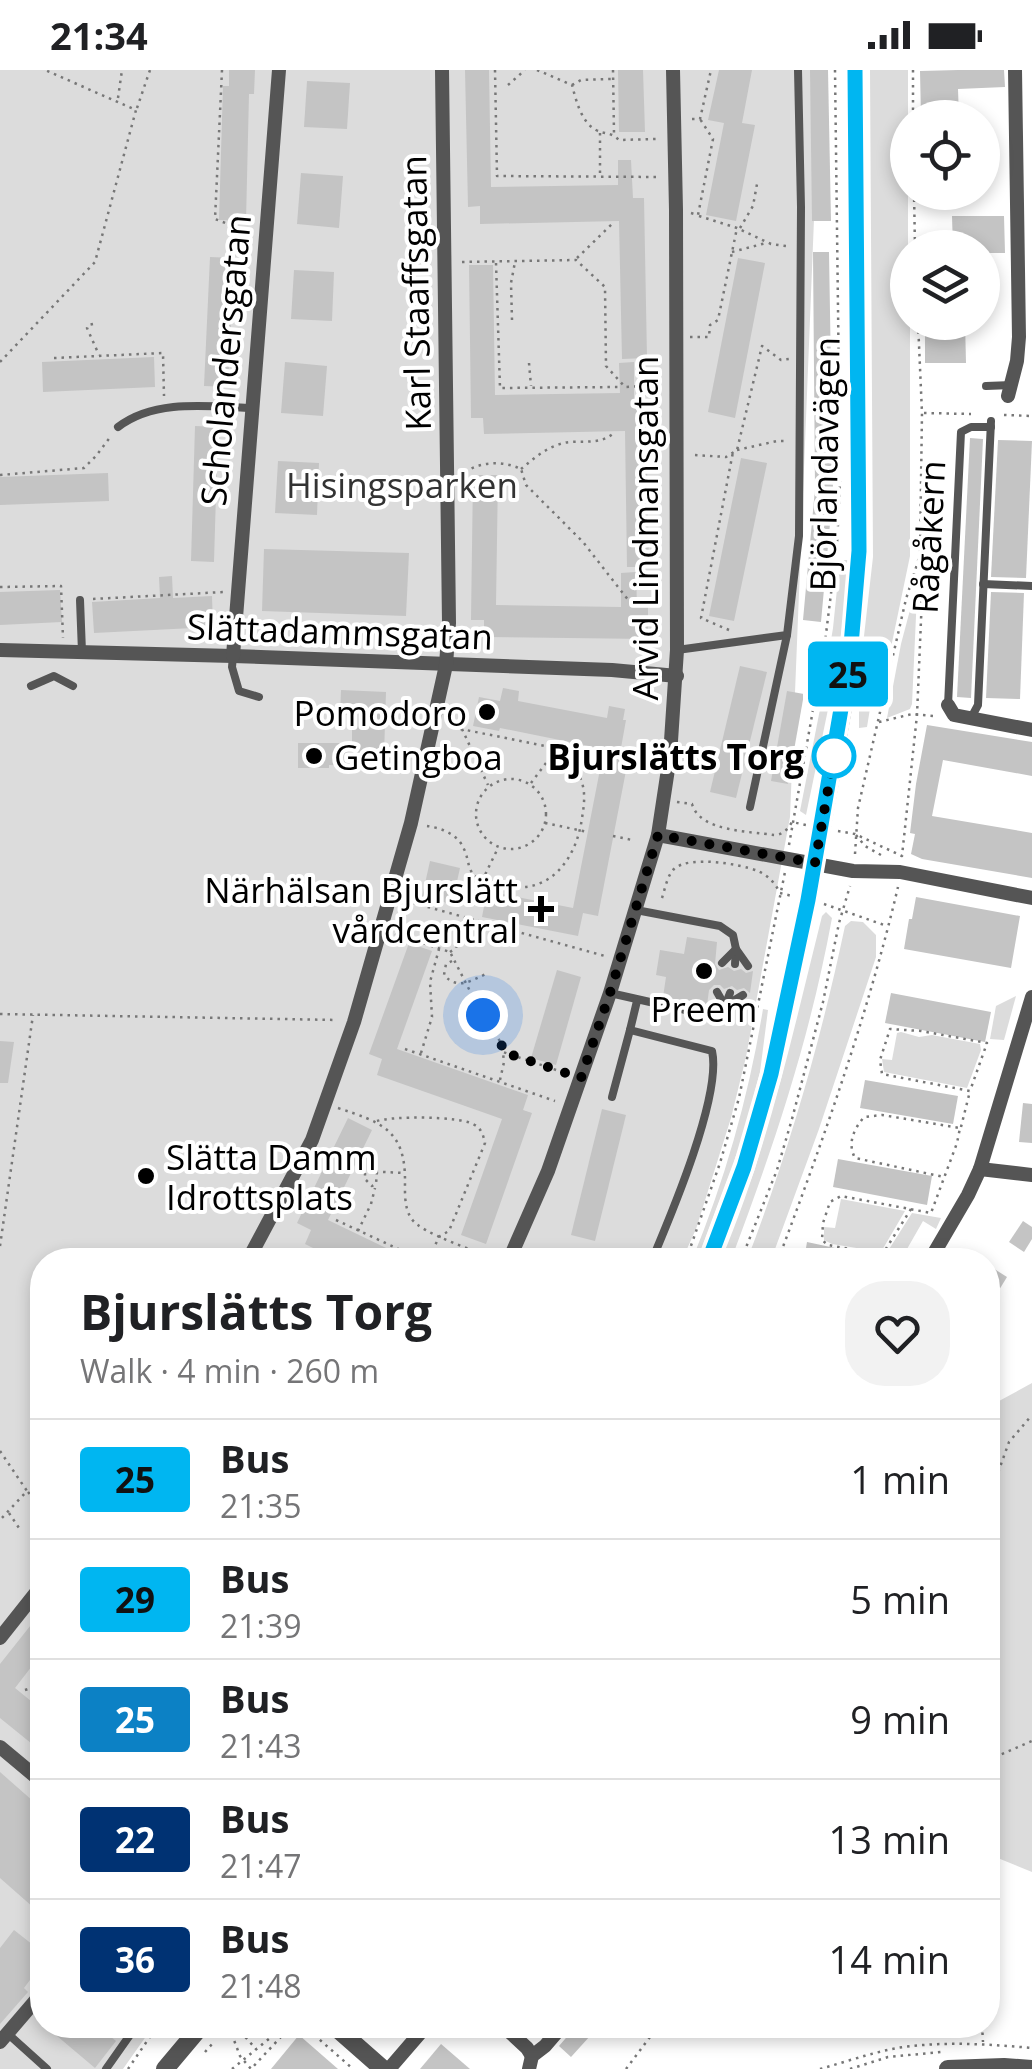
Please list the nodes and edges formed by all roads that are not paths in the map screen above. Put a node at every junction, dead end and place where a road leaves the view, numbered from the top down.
1 (279, 70) edge
2 (442, 70) edge
3 (673, 70) edge
4 (798, 70) edge
5 (855, 70) edge
6 (1016, 70) edge
7 (986, 386) dead end
8 (1010, 390) joint
9 (251, 408) junction
10 (118, 427) road end
11 (984, 584) junction
12 (1032, 586) edge
13 (80, 600) road end
14 (787, 635) junction
15 (59, 647) junction
16 (0, 650) edge
17 (677, 650) junction
18 (82, 652) junction
19 (233, 656) junction
20 (446, 666) junction
21 (54, 676) junction
22 (676, 676) junction
23 (32, 686) dead end
24 (73, 686) dead end
25 (259, 697) dead end
26 (949, 708) joint
27 (972, 718) junction
28 (1032, 730) edge
29 (750, 807) dead end
30 (658, 835) junction
31 (815, 863) junction
32 (1032, 898) edge
33 (636, 910) junction
34 (736, 950) junction
35 (722, 962) dead end
36 (735, 964) dead end
37 (748, 966) dead end
38 (718, 992) dead end
39 (610, 993) junction
40 (730, 993) dead end
41 (743, 994) dead end
42 (1032, 997) edge
43 (637, 1000) junction
44 (725, 1006) junction
45 (630, 1030) junction
46 (612, 1097) dead end
47 (980, 1169) junction
48 (1032, 1175) edge
49 (254, 1248) edge
50 (514, 1248) edge
51 (656, 1248) edge
52 (714, 1248) edge
53 (937, 1248) edge
54 (30, 1600) edge
55 (0, 1638) edge
56 (0, 1747) edge
57 (30, 1772) edge
58 (30, 2008) edge
59 (4, 2038) edge
60 (128, 2038) edge
61 (192, 2038) edge
62 (349, 2038) edge
63 (415, 2038) edge
64 (516, 2038) edge
65 (552, 2038) edge
66 (531, 2063) edge
67 (47, 2069) edge
68 (106, 2069) edge
69 (165, 2069) edge
70 (386, 2069) edge
71 (948, 2069) edge
72 (1032, 2069) edge

1 - 9 street, Scholandersgatan
2 - 20 street, Karl Staaffsgatan
3 - 17 street, Arvid Lindmansgatan
4 - 14 lane
5 - 31 street, Björlandavägen
6 - 8 street
7 - 8 lane
9 - 10 lane
9 - 19 street, Scholandersgatan
11 - 12 lane
11 - 26 lane, Rågåkern
11 - 27 lane
13 - 18 lane
14 - 17 lane
14 - 29 lane
15 - 16 street, Slättadammsgatan
15 - 18 street, Slättadammsgatan
15 - 21 lane
17 - 22 street, Arvid Lindmansgatan
18 - 19 street, Slättadammsgatan
19 - 20 street, Slättadammsgatan
19 - 25 lane
20 - 22 street, Slättadammsgatan
20 - 49 street, Karl Staaffsgatan
21 - 23 lane
21 - 24 lane
22 - 30 street, Arvid Lindmansgatan
26 - 27 street
27 - 28 street
30 - 31 street
30 - 33 street, Arvid Lindmansgatan
31 - 32 street
31 - 52 street, Björlandavägen
33 - 34 lane
33 - 39 street, Arvid Lindmansgatan
34 - 35 lane
34 - 36 lane
34 - 37 lane
38 - 44 lane
39 - 43 lane
39 - 50 street, Arvid Lindmansgatan
40 - 44 lane
41 - 44 lane
42 - 47 street
43 - 44 lane
43 - 45 lane
45 - 46 lane
45 - 51 lane
47 - 48 street
47 - 53 street
54 - 55 street
56 - 57 street
58 - 59 street
59 - 67 lane
60 - 68 lane
61 - 69 street
62 - 70 street
63 - 70 street
64 - 66 street
65 - 66 street
71 - 72 street

